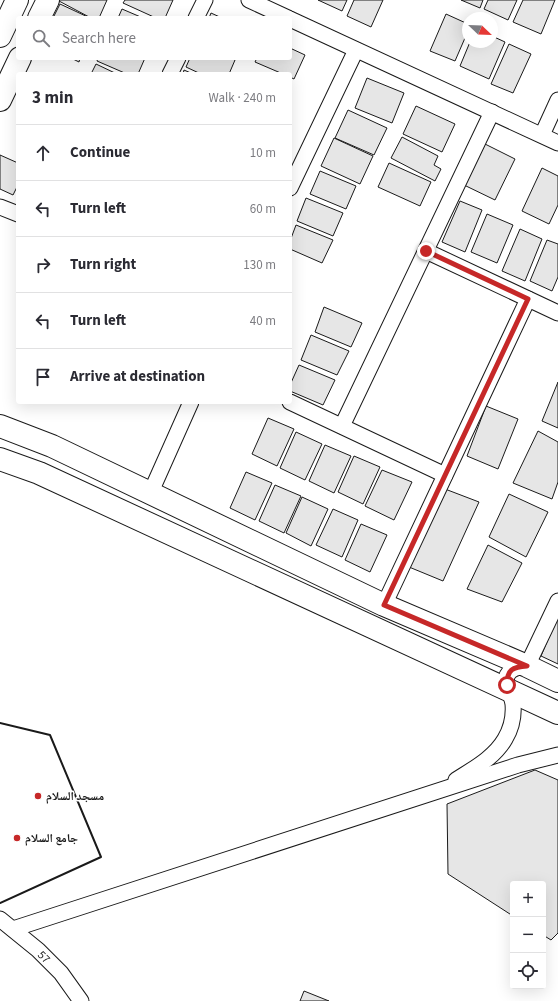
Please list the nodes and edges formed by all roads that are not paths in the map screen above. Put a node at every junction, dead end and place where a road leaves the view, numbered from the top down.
1 (17, 0) edge
2 (48, 0) edge
3 (204, 0) edge
4 (249, 0) edge
5 (40, 16) edge
6 (197, 16) edge
7 (285, 16) edge
8 (292, 19) edge
9 (0, 36) edge
10 (356, 50) junction
11 (19, 60) edge
12 (177, 60) edge
13 (171, 72) edge
14 (0, 100) edge
15 (558, 100) edge
16 (492, 112) junction
17 (542, 135) junction
18 (558, 143) edge
19 (292, 184) edge
20 (0, 207) edge
21 (16, 213) edge
22 (426, 251) junction
23 (528, 299) junction
24 (558, 313) edge
25 (292, 403) edge
26 (190, 404) edge
27 (0, 426) edge
28 (342, 426) junction
29 (0, 459) edge
30 (445, 475) junction
31 (150, 494) junction
32 (558, 601) edge
33 (384, 605) junction
34 (527, 666) junction
35 (558, 681) edge
36 (510, 692) junction
37 (558, 713) edge
38 (558, 755) edge
39 (442, 789) junction
40 (0, 919) edge
41 (13, 929) junction
42 (81, 1001) edge

1 - 9 main road
2 - 5 main road
3 - 6 street
4 - 7 street
8 - 10 street
10 - 16 street
10 - 19 street
11 - 14 main road
12 - 13 street
15 - 17 street
16 - 17 street
16 - 22 street
17 - 18 street
20 - 21 street
22 - 23 street
22 - 28 street
23 - 24 street
23 - 30 street
25 - 28 street
26 - 31 street
27 - 31 main road
28 - 30 street
29 - 36 main road
30 - 33 street
31 - 33 main road
32 - 34 street
33 - 34 main road
34 - 35 main road
34 - 36 street
36 - 37 main road
36 - 39 street
38 - 39 street
39 - 41 street
40 - 41 street, 57
41 - 42 street, 57

